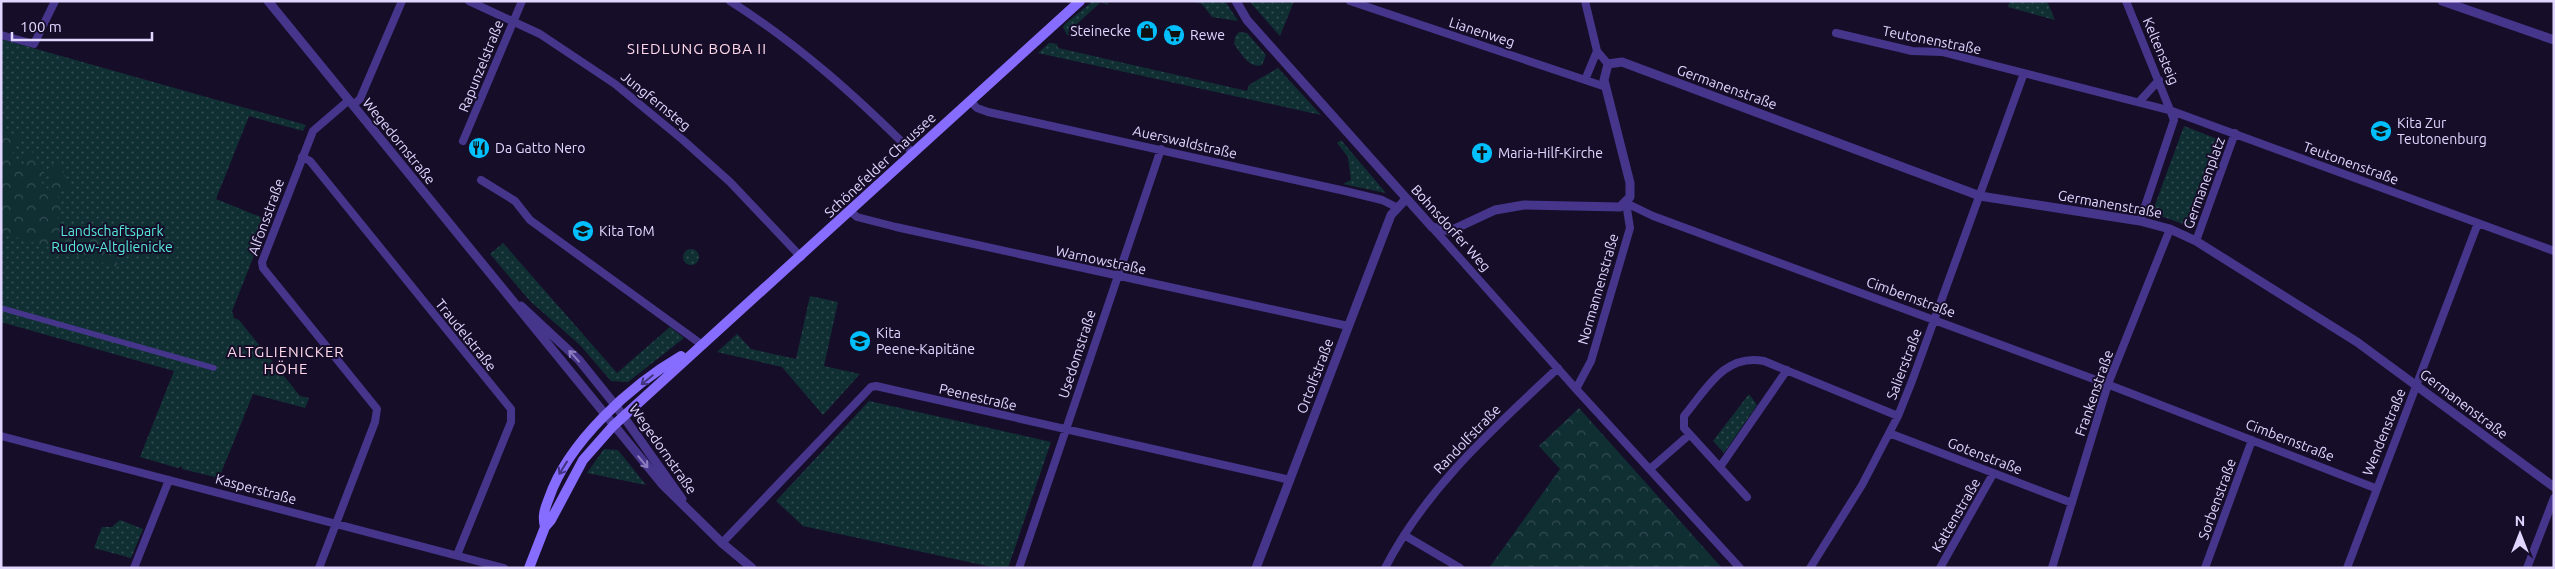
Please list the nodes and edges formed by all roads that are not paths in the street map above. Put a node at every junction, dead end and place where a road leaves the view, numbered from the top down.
1 (55, 1) edge
2 (268, 1) edge
3 (402, 1) edge
4 (468, 1) edge
5 (522, 1) edge
6 (730, 1) edge
7 (1236, 1) edge
8 (1350, 1) edge
9 (1585, 1) edge
10 (2126, 1) edge
11 (2442, 1) edge
12 (1078, 2) edge
13 (513, 20) junction
14 (1836, 33) dead end
15 (1, 35) edge
16 (2554, 40) edge
17 (1597, 52) junction
18 (1608, 64) junction
19 (2024, 73) junction
20 (1585, 80) junction
21 (2159, 80) junction
22 (1606, 87) junction
23 (970, 101) junction
24 (2139, 102) junction
25 (351, 103) junction
26 (2172, 111) junction
27 (2235, 133) junction
28 (463, 141) dead end
29 (1161, 149) junction
30 (913, 153) junction
31 (302, 157) junction
32 (481, 180) dead end
33 (1980, 196) junction
34 (1406, 199) junction
35 (1626, 203) junction
36 (1396, 207) junction
37 (851, 212) junction
38 (2140, 221) junction
39 (2478, 223) junction
40 (1432, 227) junction
41 (2170, 230) junction
42 (2196, 241) junction
43 (2554, 252) edge
44 (800, 257) junction
45 (1116, 276) junction
46 (511, 297) junction
47 (1, 308) edge
48 (1934, 320) junction
49 (1348, 326) junction
50 (699, 346) junction
51 (214, 368) dead end
52 (1558, 368) junction
53 (1787, 370) junction
54 (2108, 384) junction
55 (2416, 385) junction
56 (1576, 389) junction
57 (616, 406) junction
58 (623, 416) junction
59 (1898, 416) junction
60 (605, 417) junction
61 (613, 426) junction
62 (1065, 429) junction
63 (1889, 433) junction
64 (1689, 435) junction
65 (1, 436) edge
66 (2252, 440) junction
67 (1720, 467) junction
68 (1650, 470) junction
69 (1993, 474) junction
70 (168, 480) junction
71 (1290, 480) junction
72 (2554, 487) edge
73 (2375, 488) junction
74 (1746, 497) dead end
75 (2554, 498) edge
76 (2072, 503) junction
77 (688, 510) junction
78 (336, 523) junction
79 (545, 527) junction
80 (1404, 534) junction
81 (722, 543) junction
82 (457, 555) junction
83 (134, 568) edge
84 (319, 568) edge
85 (504, 568) edge
86 (529, 568) edge
87 (752, 568) edge
88 (1019, 568) edge
89 (1256, 568) edge
90 (1385, 568) edge
91 (1460, 568) edge
92 (1740, 568) edge
93 (1810, 568) edge
94 (1940, 568) edge
95 (2052, 568) edge
96 (2205, 568) edge
97 (2346, 568) edge
98 (2527, 568) edge

1 - 15 street
2 - 25 street, Wegedornstraße
3 - 25 street, Alfonsstraße
4 - 13 street, Jungfernsteg
5 - 13 street, Rapunzelstraße
6 - 30 street
7 - 34 street, Bohnsdorfer Weg
8 - 20 street, Lianenweg
9 - 17 street
10 - 21 street, Keltensteig
11 - 16 street
12 - 23 main road, Schönefelder Chaussee
13 - 28 street, Rapunzelstraße
13 - 44 street, Jungfernsteg
14 - 19 street, Teutonenstraße
17 - 18 street
17 - 20 street
18 - 22 street, Normannenstraße
18 - 33 street, Germanenstraße
19 - 24 street, Teutonenstraße
19 - 33 street, Salierstraße
20 - 22 street, Lianenweg
21 - 24 street
21 - 26 street, Keltensteig
22 - 35 street, Normannenstraße
23 - 29 street, Auerswaldstraße
23 - 30 main road, Schönefelder Chaussee
24 - 26 street, Teutonenstraße
25 - 31 street, Alfonsstraße
25 - 46 street, Wegedornstraße
26 - 27 street, Teutonenstraße
26 - 38 street
27 - 39 street, Teutonenstraße
27 - 42 street, Germanenplatz
29 - 36 street, Auerswaldstraße
29 - 45 street, Usedomstraße
30 - 37 main road, Schönefelder Chaussee
31 - 78 street, Alfonsstraße
31 - 82 street, Traudelstraße
32 - 50 street
33 - 38 street, Germanenstraße
33 - 48 street, Salierstraße
34 - 36 street, Ortolfstraße
34 - 40 street, Bohnsdorfer Weg
35 - 40 street
35 - 48 street, Cimbernstraße
35 - 56 street, Normannenstraße
36 - 49 street, Ortolfstraße
37 - 44 main road, Schönefelder Chaussee
37 - 45 street, Warnowstraße
38 - 41 street, Germanenstraße
39 - 43 street, Teutonenstraße
39 - 55 street, Wendenstraße
40 - 52 street, Bohnsdorfer Weg
41 - 42 street, Germanenstraße
41 - 54 street, Frankenstraße
42 - 55 street, Germanenstraße
44 - 50 main road, Schönefelder Chaussee
45 - 49 street, Warnowstraße
45 - 62 street, Usedomstraße
57 -> 46 street, Wegedornstraße
46 - 60 street, Wegedornstraße
47 - 51 street
48 - 54 street, Cimbernstraße
48 - 59 street, Salierstraße
49 - 71 street, Ortolfstraße
50 -> 57 main road, Schönefelder Chaussee
50 - 58 main road, Schönefelder Chaussee
52 - 56 street, Bohnsdorfer Weg
52 - 80 street, Randolfstraße
53 - 59 street
53 - 64 street
53 - 67 street
54 - 66 street, Cimbernstraße
54 - 76 street, Frankenstraße
55 - 72 street, Germanenstraße
55 - 73 street, Wendenstraße
56 - 68 street, Bohnsdorfer Weg
57 - 58 street, Wegedornstraße
57 - 60 main road, Schönefelder Chaussee
58 - 61 main road, Schönefelder Chaussee
58 - 77 street, Wegedornstraße
59 - 63 street, Salierstraße
60 - 61 street, Wegedornstraße
60 -> 79 main road, Schönefelder Chaussee
61 -> 77 street, Wegedornstraße
61 - 79 main road, Schönefelder Chaussee
62 - 71 street, Peenestraße
62 - 81 street, Peenestraße
62 - 88 street, Usedomstraße
63 - 69 street, Gotenstraße
63 - 93 street, Salierstraße
64 - 67 street
64 - 68 street
65 - 70 street, Kasperstraße
66 - 73 street, Cimbernstraße
66 - 96 street, Sorbenstraße
67 - 74 street
68 - 92 street, Bohnsdorfer Weg
69 - 76 street, Gotenstraße
69 - 94 street, Kattenstraße
70 - 78 street, Kasperstraße
70 - 83 street
71 - 89 street, Ortolfstraße
73 - 97 street, Wendenstraße
75 - 98 street
76 - 95 street, Frankenstraße
77 - 81 street, Wegedornstraße
78 - 82 street, Kasperstraße
78 - 84 street
79 - 86 main road, Schönefelder Chaussee
80 - 90 street, Randolfstraße
80 - 91 street
81 - 87 street, Wegedornstraße
82 - 85 street, Kasperstraße

